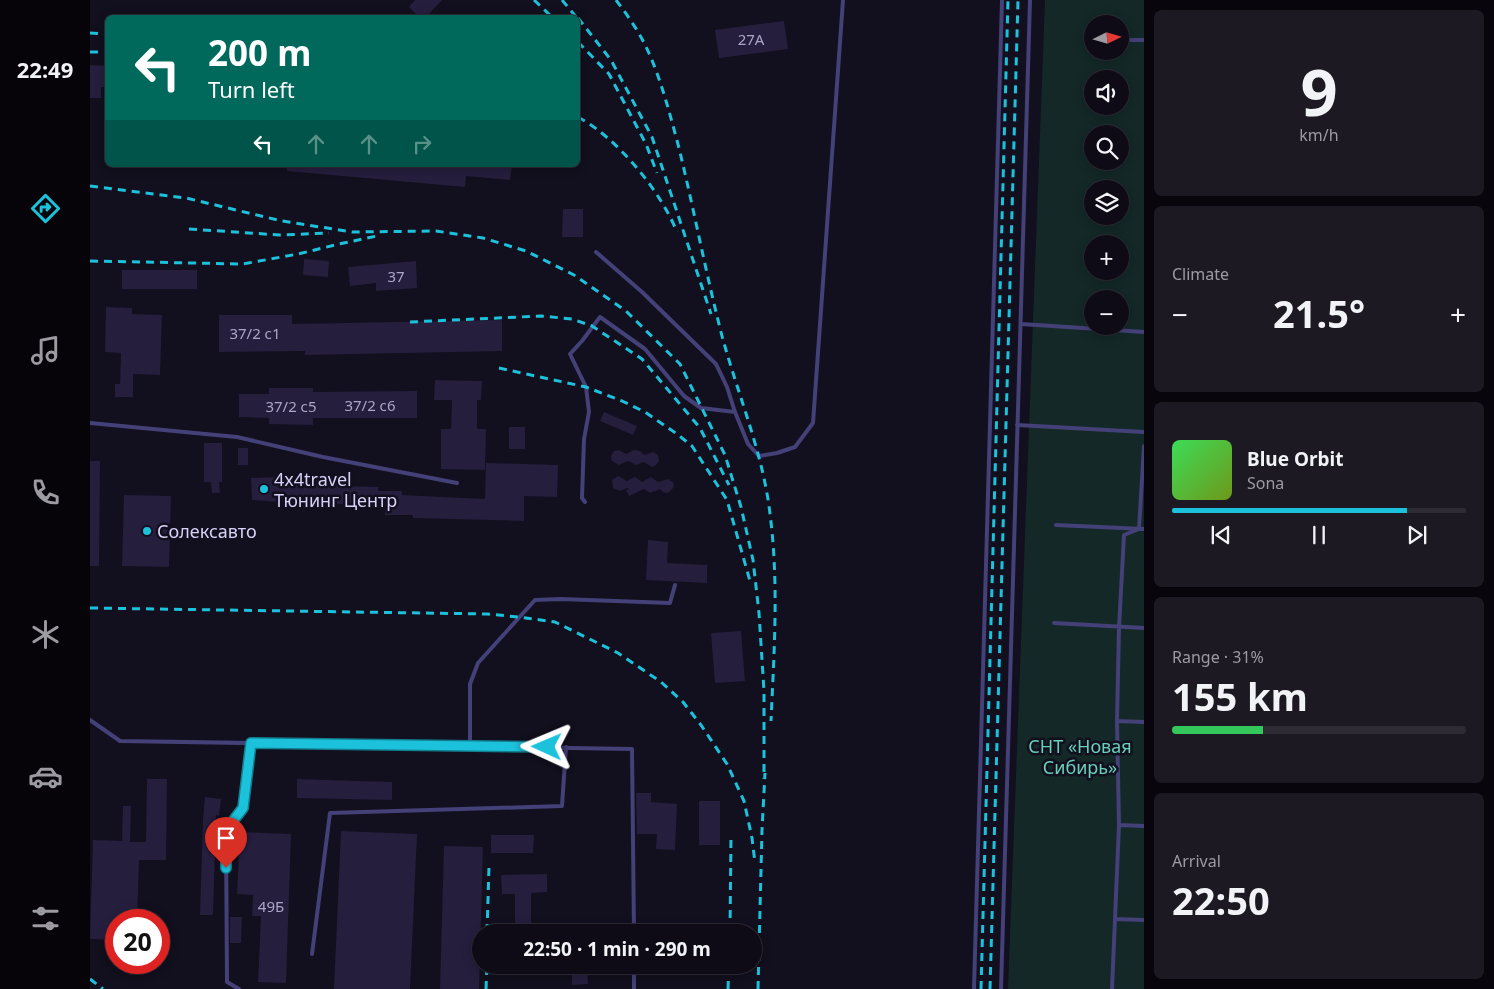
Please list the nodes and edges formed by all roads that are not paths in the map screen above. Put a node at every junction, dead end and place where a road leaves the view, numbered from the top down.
1 (844, 0) edge
2 (1002, 0) edge
3 (1030, 0) edge
4 (1129, 40) edge
5 (1144, 40) edge
6 (596, 252) dead end
7 (1021, 324) junction
8 (1144, 332) edge
9 (735, 412) junction
10 (90, 423) edge
11 (1018, 425) junction
12 (1144, 432) edge
13 (1144, 446) edge
14 (457, 483) dead end
15 (585, 502) dead end
16 (1056, 525) dead end
17 (1142, 529) edge
18 (675, 585) dead end
19 (1054, 623) dead end
20 (1119, 628) junction
21 (1144, 628) edge
22 (90, 720) edge
23 (1117, 721) junction
24 (1144, 722) edge
25 (251, 743) junction
26 (470, 745) junction
27 (566, 747) junction
28 (1119, 825) junction
29 (1144, 826) edge
30 (1115, 918) junction
31 (1144, 920) edge
32 (634, 924) edge
33 (312, 954) dead end
34 (634, 974) edge
35 (240, 989) edge
36 (634, 989) edge
37 (974, 989) edge
38 (1001, 989) edge
39 (1112, 989) edge

1 - 9 lane
2 - 37 lane
3 - 7 lane
4 - 5 lane
6 - 9 lane
7 - 8 lane
7 - 11 lane
9 - 15 lane
10 - 14 lane
11 - 12 lane
11 - 38 lane
13 - 17 lane
16 - 17 lane
17 - 20 lane
18 - 26 lane
19 - 20 lane
20 - 21 lane
20 - 23 lane
22 - 25 lane
23 - 24 lane
23 - 28 lane
25 - 26 lane
25 - 35 lane
26 - 27 lane
27 - 32 lane
27 - 33 lane
28 - 29 lane
28 - 30 lane
30 - 31 lane
30 - 39 lane
34 - 36 lane

